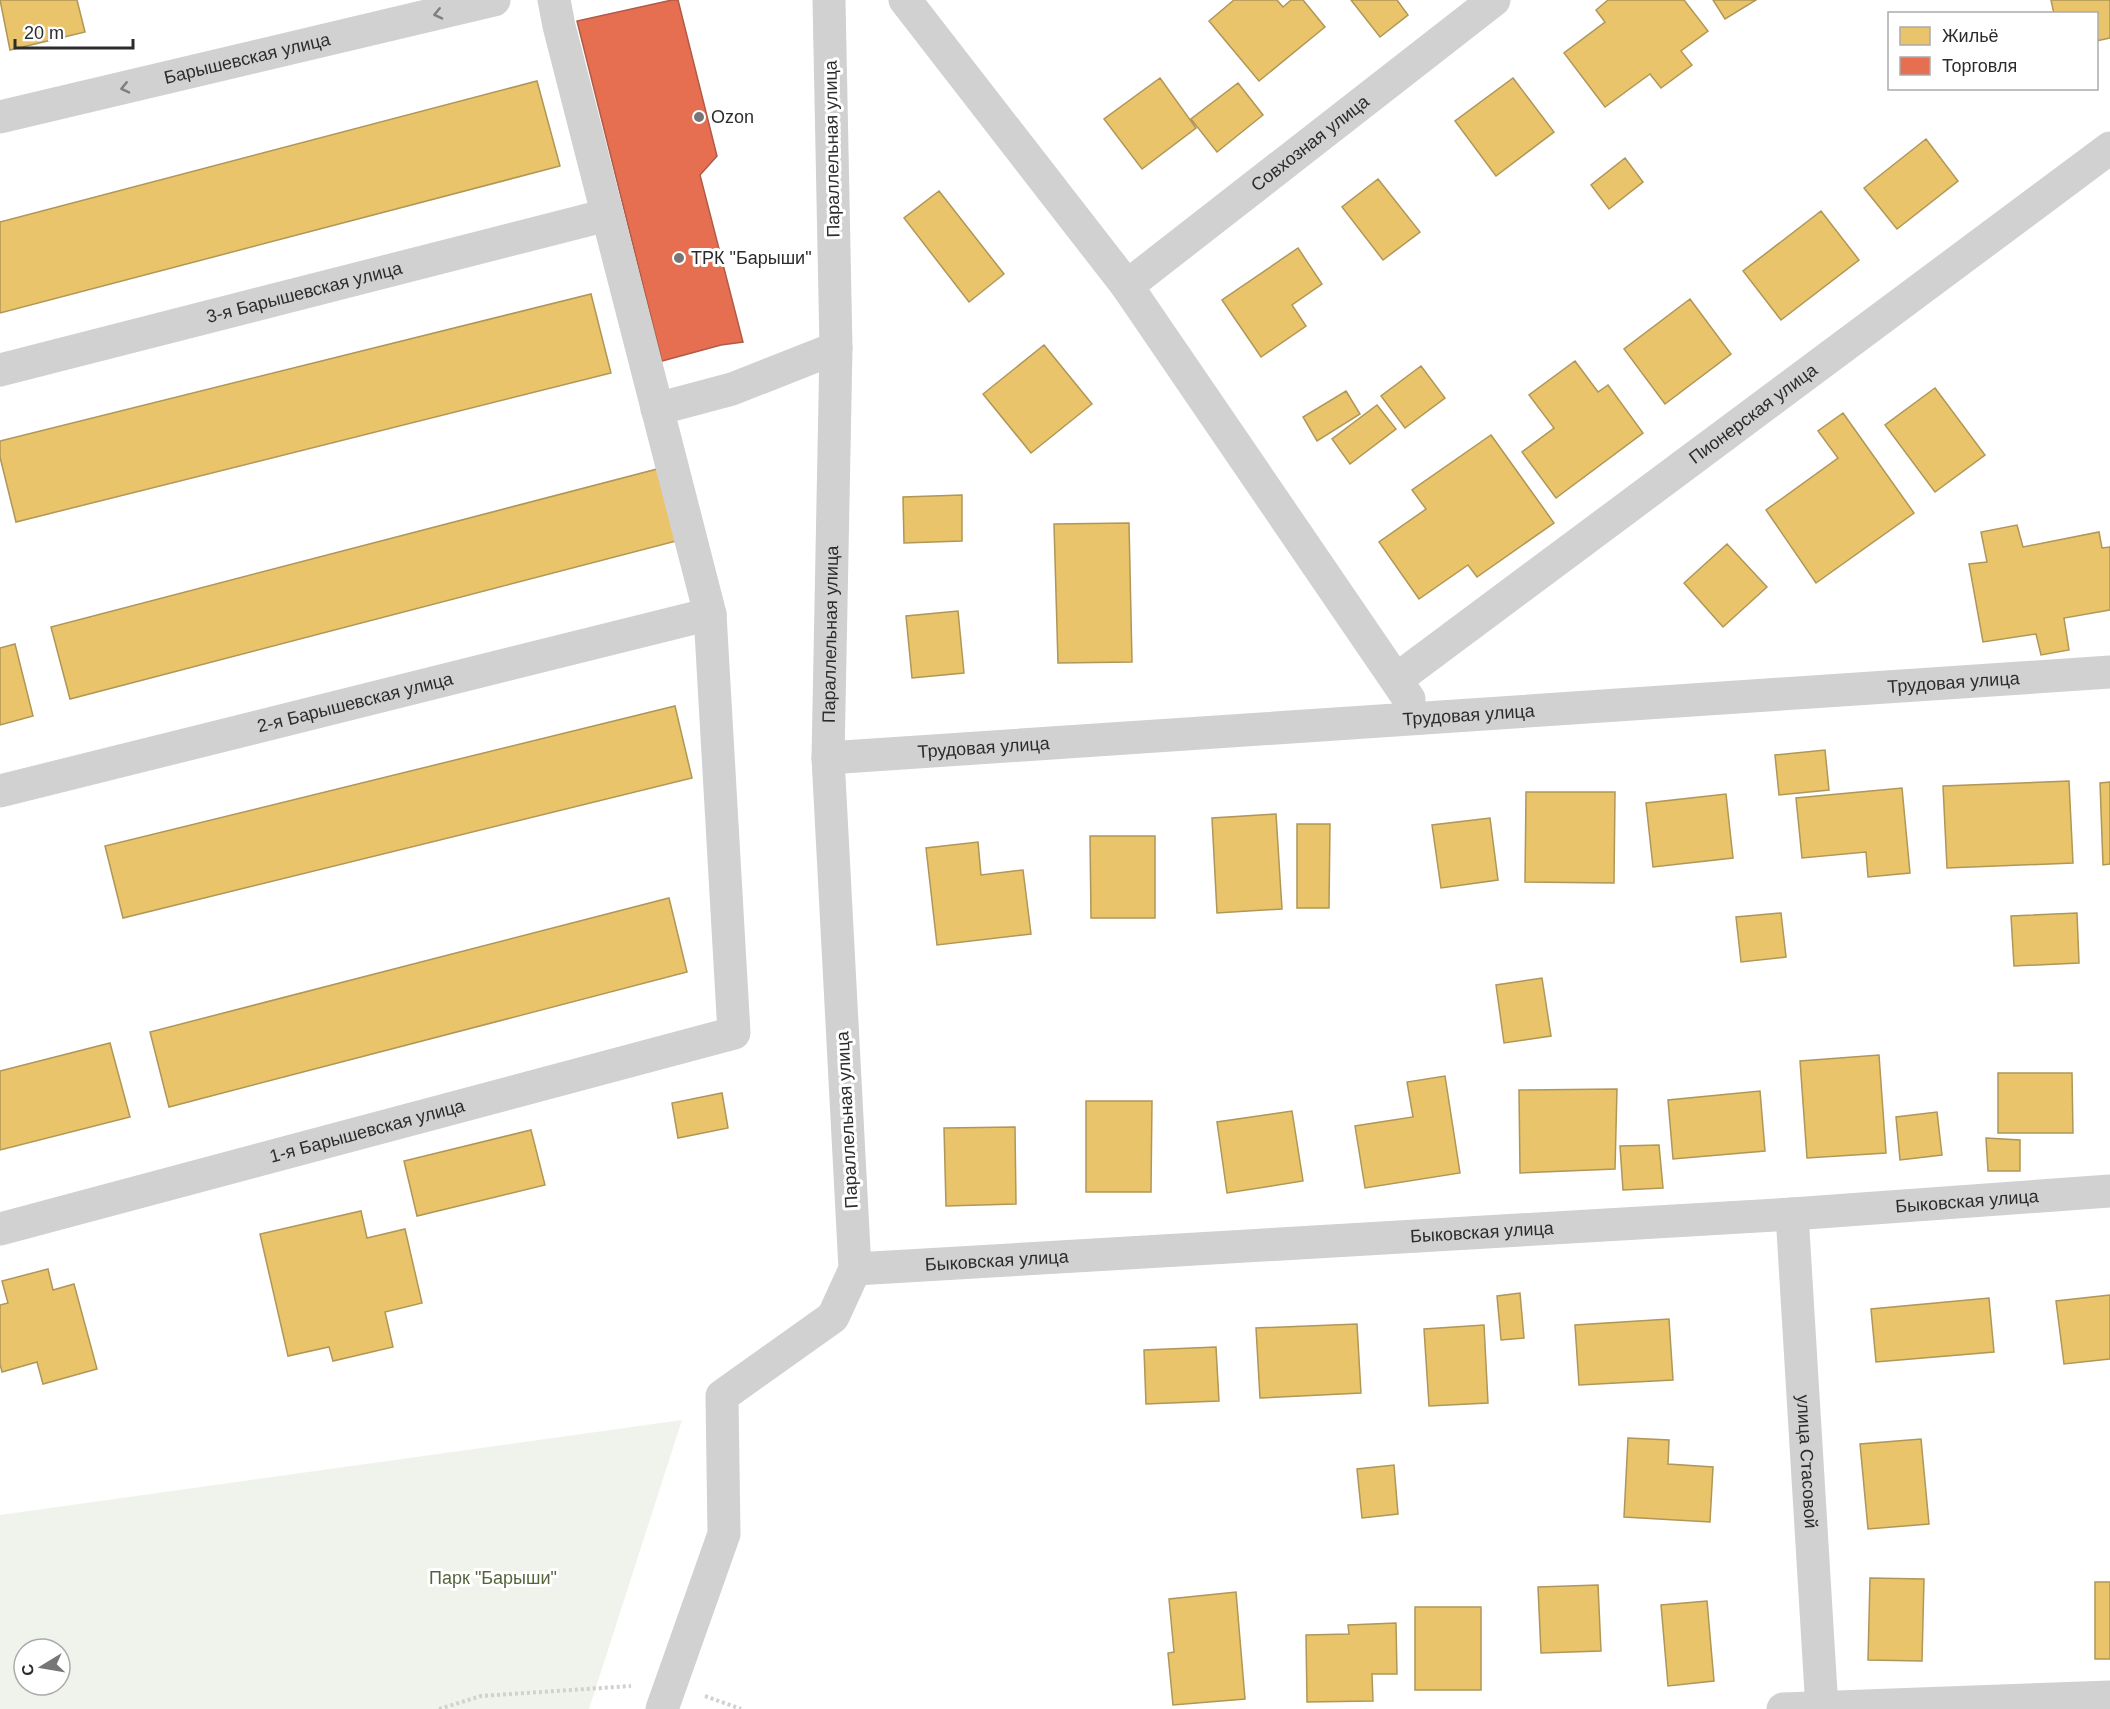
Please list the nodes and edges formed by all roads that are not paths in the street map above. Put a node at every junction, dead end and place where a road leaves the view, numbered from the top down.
1 (494, 0) edge
2 (554, 0) edge
3 (830, 0) edge
4 (905, 0) edge
5 (1494, 0) edge
6 (0, 117) edge
7 (2110, 148) edge
8 (607, 215) junction
9 (1127, 286) junction
10 (836, 348) junction
11 (0, 370) edge
12 (657, 409) junction
13 (710, 614) junction
14 (2110, 672) edge
15 (1397, 680) junction
16 (1422, 718) junction
17 (828, 758) junction
18 (0, 791) edge
19 (2110, 1191) edge
20 (1792, 1214) junction
21 (0, 1229) edge
22 (855, 1269) junction
23 (667, 1696) edge
24 (2110, 1697) edge
25 (1822, 1708) edge
26 (1783, 1709) edge

1 -> 6 street, Барышевская улица
2 - 8 street
3 - 10 street, Параллельная улица
4 - 9 street
5 - 9 street, Совхозная улица
7 - 15 street, Пионерская улица
8 - 11 street, 3-я Барышевская улица
8 - 12 street
9 - 15 street
10 - 12 street
10 - 17 street, Параллельная улица
12 - 13 street
13 - 18 street, 2-я Барышевская улица
13 - 21 street, 1-я Барышевская улица
14 - 16 street, Трудовая улица
15 - 16 street
16 - 17 street, Трудовая улица
17 - 22 street, Параллельная улица
19 - 20 street, Быковская улица
20 - 22 street, Быковская улица
20 - 25 street, улица Стасовой
22 - 23 street
24 - 25 street
25 - 26 street

